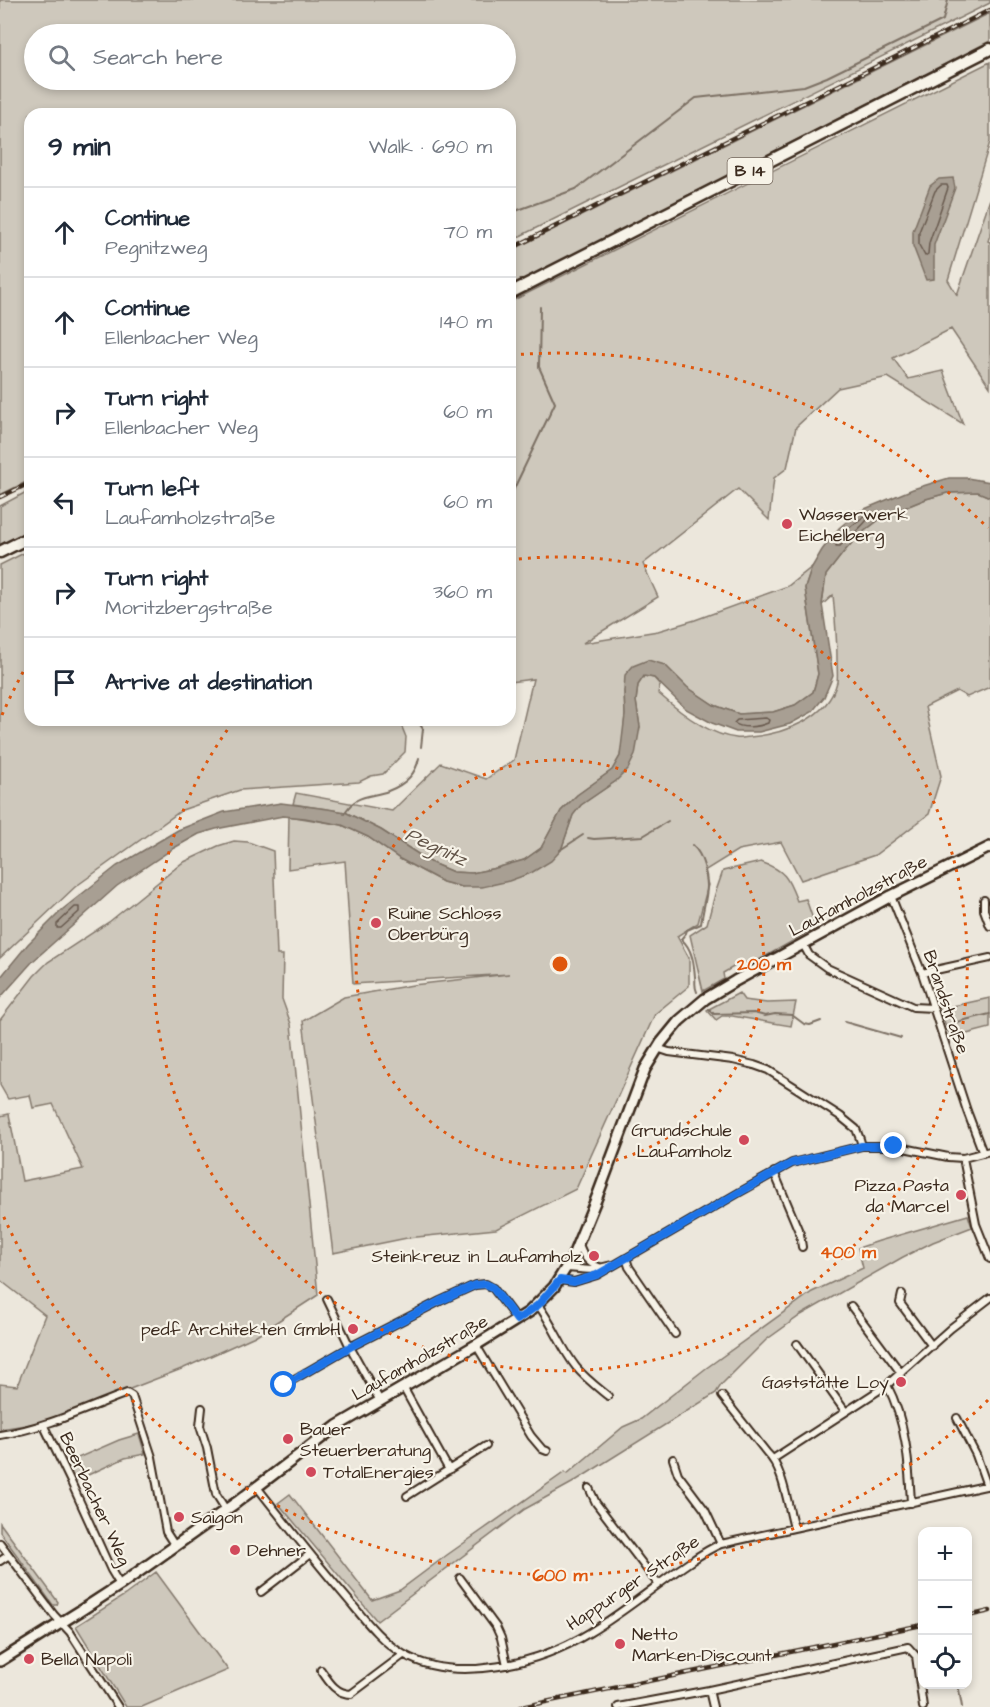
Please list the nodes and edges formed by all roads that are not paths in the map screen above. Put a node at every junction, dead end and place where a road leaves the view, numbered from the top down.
1 (990, 49) edge
2 (516, 290) edge
3 (24, 540) edge
4 (0, 552) edge
5 (990, 847) edge
6 (891, 896) junction
7 (984, 900) dead end
8 (990, 926) edge
9 (803, 944) junction
10 (990, 958) edge
11 (922, 973) junction
12 (933, 1008) junction
13 (657, 1048) junction
14 (862, 1146) junction
15 (987, 1152) edge
16 (963, 1158) junction
17 (774, 1172) junction
18 (579, 1244) junction
19 (802, 1247) dead end
20 (626, 1258) junction
21 (990, 1259) edge
22 (612, 1265) junction
23 (567, 1268) junction
24 (600, 1268) junction
25 (560, 1280) junction
26 (902, 1294) dead end
27 (990, 1298) edge
28 (327, 1299) dead end
29 (538, 1305) junction
30 (851, 1306) dead end
31 (517, 1320) junction
32 (675, 1334) dead end
33 (797, 1344) dead end
34 (476, 1345) junction
35 (932, 1346) junction
36 (350, 1347) junction
37 (901, 1373) junction
38 (284, 1385) dead end
39 (887, 1385) junction
40 (403, 1387) junction
41 (608, 1396) dead end
42 (722, 1396) dead end
43 (380, 1401) junction
44 (202, 1408) dead end
45 (845, 1411) junction
46 (957, 1418) dead end
47 (44, 1426) junction
48 (0, 1436) edge
49 (486, 1446) dead end
50 (547, 1451) dead end
51 (673, 1459) dead end
52 (773, 1459) junction
53 (449, 1470) junction
54 (988, 1486) edge
55 (257, 1487) junction
56 (589, 1488) dead end
57 (408, 1496) dead end
58 (911, 1503) junction
59 (226, 1510) junction
60 (794, 1528) junction
61 (0, 1543) edge
62 (721, 1545) junction
63 (175, 1546) junction
64 (310, 1554) junction
65 (9, 1555) junction
66 (0, 1561) edge
67 (460, 1578) dead end
68 (658, 1584) junction
69 (120, 1585) junction
70 (261, 1592) dead end
71 (62, 1623) junction
72 (403, 1655) junction
73 (0, 1661) edge
74 (507, 1665) junction
75 (321, 1670) dead end
76 (710, 1690) junction
77 (118, 1707) edge
78 (618, 1707) edge
79 (713, 1707) edge
80 (923, 1707) edge

1 - 2 main road, B 14
3 - 4 main road
5 - 6 main road, Laufamholzstraße
6 - 9 main road, Laufamholzstraße
6 - 11 street, Brandstraße
7 - 8 street
9 - 12 street
9 - 13 main road, Laufamholzstraße
10 - 11 street
11 - 12 street, Brandstraße
12 - 15 street, Brandstraße
13 - 14 street
13 - 18 main road, Laufamholzstraße
14 - 16 street
14 - 17 street
15 - 16 street
16 - 21 street
17 - 19 street
17 - 20 street
18 - 23 main road, Laufamholzstraße
18 - 24 street
20 - 22 street
20 - 32 street
22 - 24 street
22 - 25 street
23 - 24 street
23 - 25 main road, Laufamholzstraße
25 - 29 main road, Laufamholzstraße
26 - 35 street
27 - 35 street
28 - 36 street
29 - 31 main road, Laufamholzstraße
29 - 41 street
30 - 37 street
31 - 34 main road, Laufamholzstraße
31 - 36 street
33 - 45 street
34 - 40 main road, Laufamholzstraße
34 - 50 street
35 - 37 street
36 - 38 street
36 - 43 street
37 - 39 street
39 - 45 street
39 - 58 street
40 - 43 main road, Laufamholzstraße
40 - 53 street
42 - 52 street
43 - 55 main road, Laufamholzstraße
44 - 59 street
45 - 52 street
46 - 54 street, Happurger Straße
47 - 48 street
47 - 63 street
47 - 69 street, Beerbacher Weg
49 - 53 street
51 - 62 street
52 - 60 street
53 - 57 street
54 - 58 street, Happurger Straße
55 - 59 main road, Laufamholzstraße
55 - 64 street, Happurger Straße
56 - 68 street
58 - 60 street, Happurger Straße
59 - 63 main road, Laufamholzstraße
60 - 62 street, Happurger Straße
61 - 65 street
62 - 68 street, Happurger Straße
63 - 69 main road, Laufamholzstraße
64 - 70 street
64 - 72 street, Happurger Straße
65 - 66 street
65 - 71 street
67 - 74 street
68 - 74 street, Happurger Straße
69 - 71 main road, Laufamholzstraße
71 - 73 main road, Laufamholzstraße
71 - 77 street
72 - 74 street, Happurger Straße
72 - 75 street
76 - 78 street
76 - 79 street
76 - 80 street

